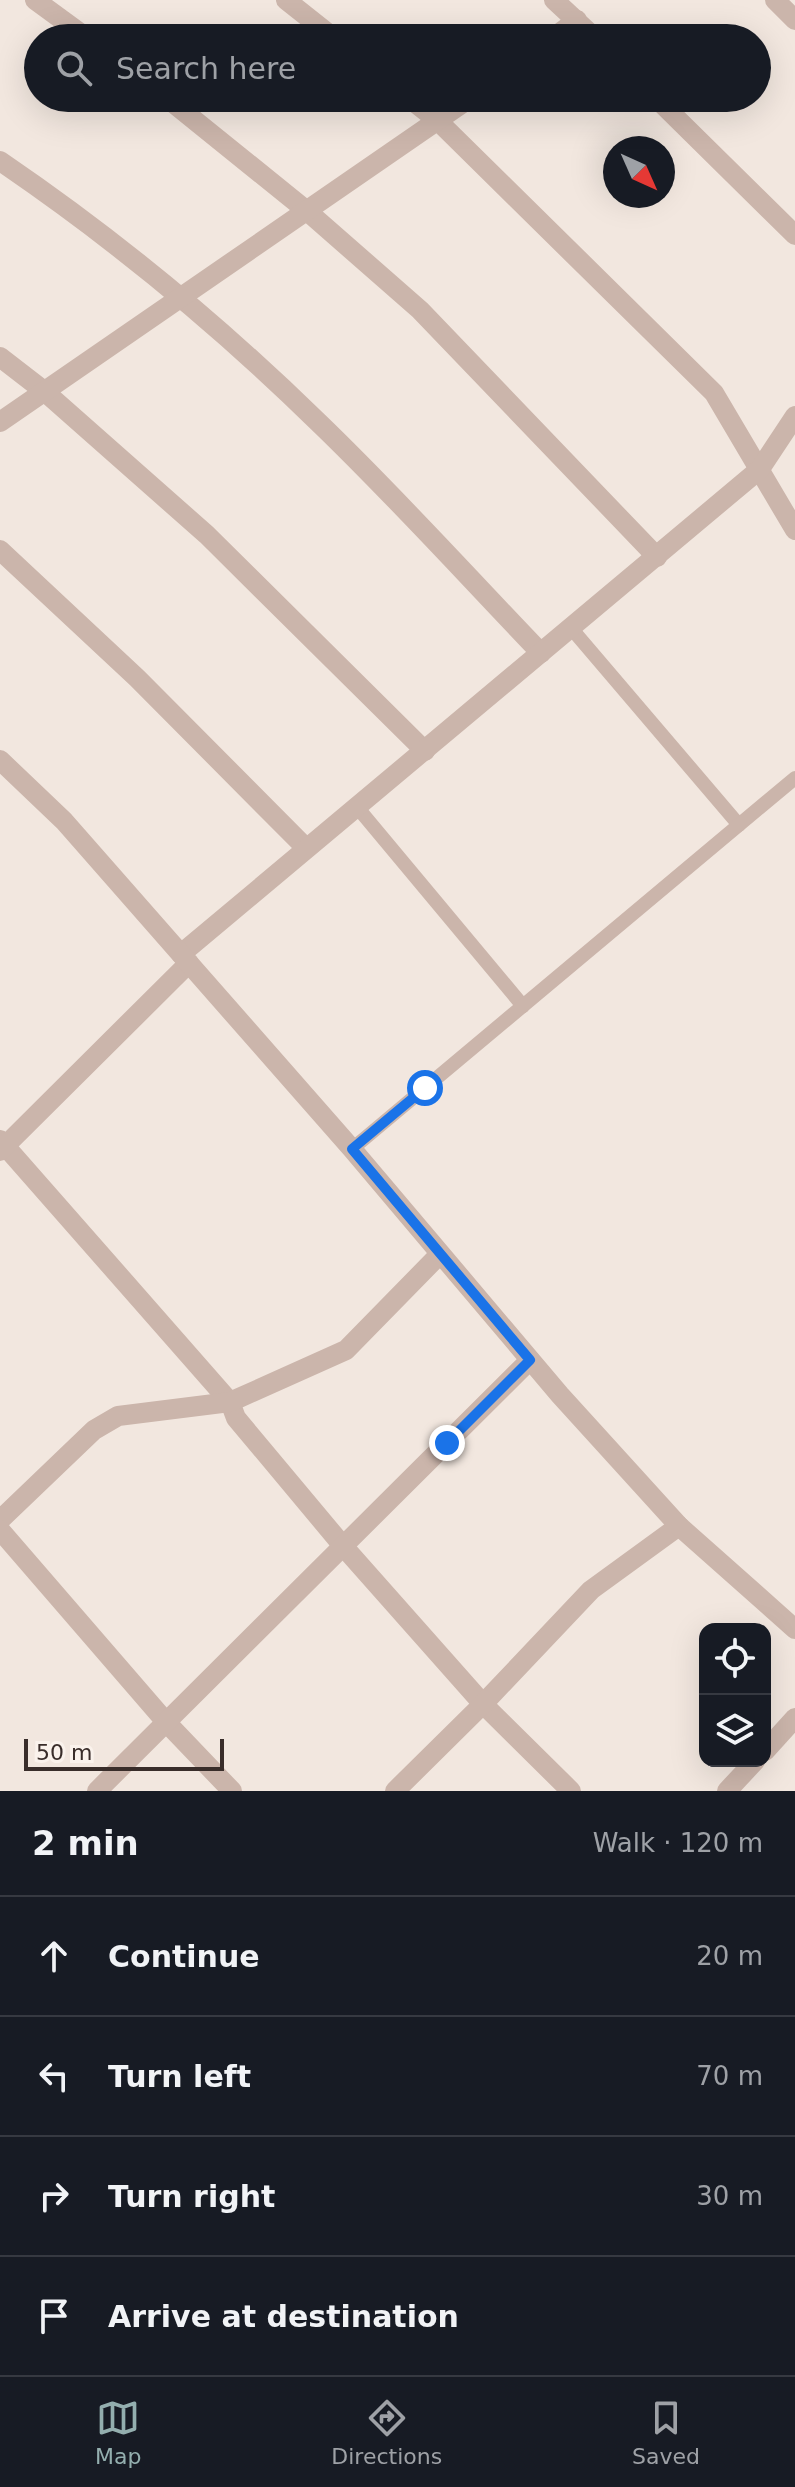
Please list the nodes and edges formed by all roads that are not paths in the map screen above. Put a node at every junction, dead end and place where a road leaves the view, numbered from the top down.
1 (35, 0) edge
2 (286, 0) edge
3 (554, 0) edge
4 (775, 0) edge
5 (577, 20) junction
6 (795, 20) edge
7 (68, 24) edge
8 (316, 24) edge
9 (572, 24) edge
10 (581, 24) edge
11 (184, 112) edge
12 (427, 112) edge
13 (451, 112) edge
14 (670, 112) edge
15 (438, 121) junction
16 (0, 161) edge
17 (307, 211) junction
18 (795, 235) edge
19 (181, 298) junction
20 (0, 357) edge
21 (44, 391) junction
22 (795, 416) edge
23 (0, 422) edge
24 (760, 469) junction
25 (774, 492) junction
26 (795, 514) edge
27 (795, 530) edge
28 (0, 550) edge
29 (657, 557) junction
30 (571, 628) junction
31 (541, 653) junction
32 (425, 751) junction
33 (0, 760) edge
34 (795, 778) edge
35 (357, 807) junction
36 (739, 825) junction
37 (306, 848) junction
38 (185, 958) junction
39 (523, 1006) junction
40 (2, 1145) edge
41 (352, 1149) junction
42 (440, 1254) junction
43 (530, 1360) junction
44 (230, 1402) junction
45 (0, 1520) edge
46 (679, 1526) junction
47 (0, 1530) edge
48 (343, 1546) junction
49 (795, 1629) edge
50 (483, 1704) junction
51 (795, 1718) edge
52 (166, 1722) junction
53 (771, 1744) edge
54 (749, 1767) edge
55 (97, 1791) edge
56 (232, 1791) edge
57 (395, 1791) edge
58 (571, 1791) edge
59 (727, 1791) edge

1 - 7 street
2 - 8 street
3 - 5 street
4 - 6 street
5 - 9 street
5 - 10 street
11 - 17 street
12 - 15 street
13 - 15 street
14 - 18 street
15 - 17 street
15 - 24 street
16 - 19 street
17 - 19 street
17 - 29 street
19 - 21 street
19 - 31 street
20 - 21 street
21 - 23 street
21 - 32 street
22 - 24 street
24 - 25 street
24 - 29 street
25 - 26 street
25 - 27 street
28 - 37 street
29 - 30 street
30 - 31 street
30 - 36 lane
31 - 32 street
32 - 35 street
33 - 38 street
34 - 36 lane
35 - 37 street
35 - 39 lane
36 - 39 lane
37 - 38 street
38 - 40 street
38 - 41 street
39 - 41 lane
40 - 44 street
41 - 42 street
42 - 43 street
42 - 44 street
43 - 46 street
43 - 48 street
44 - 45 street
44 - 48 street
46 - 49 street
46 - 50 street
47 - 52 street
48 - 50 street
48 - 52 street
50 - 57 street
50 - 58 street
51 - 53 street
52 - 55 street
52 - 56 street
54 - 59 street

